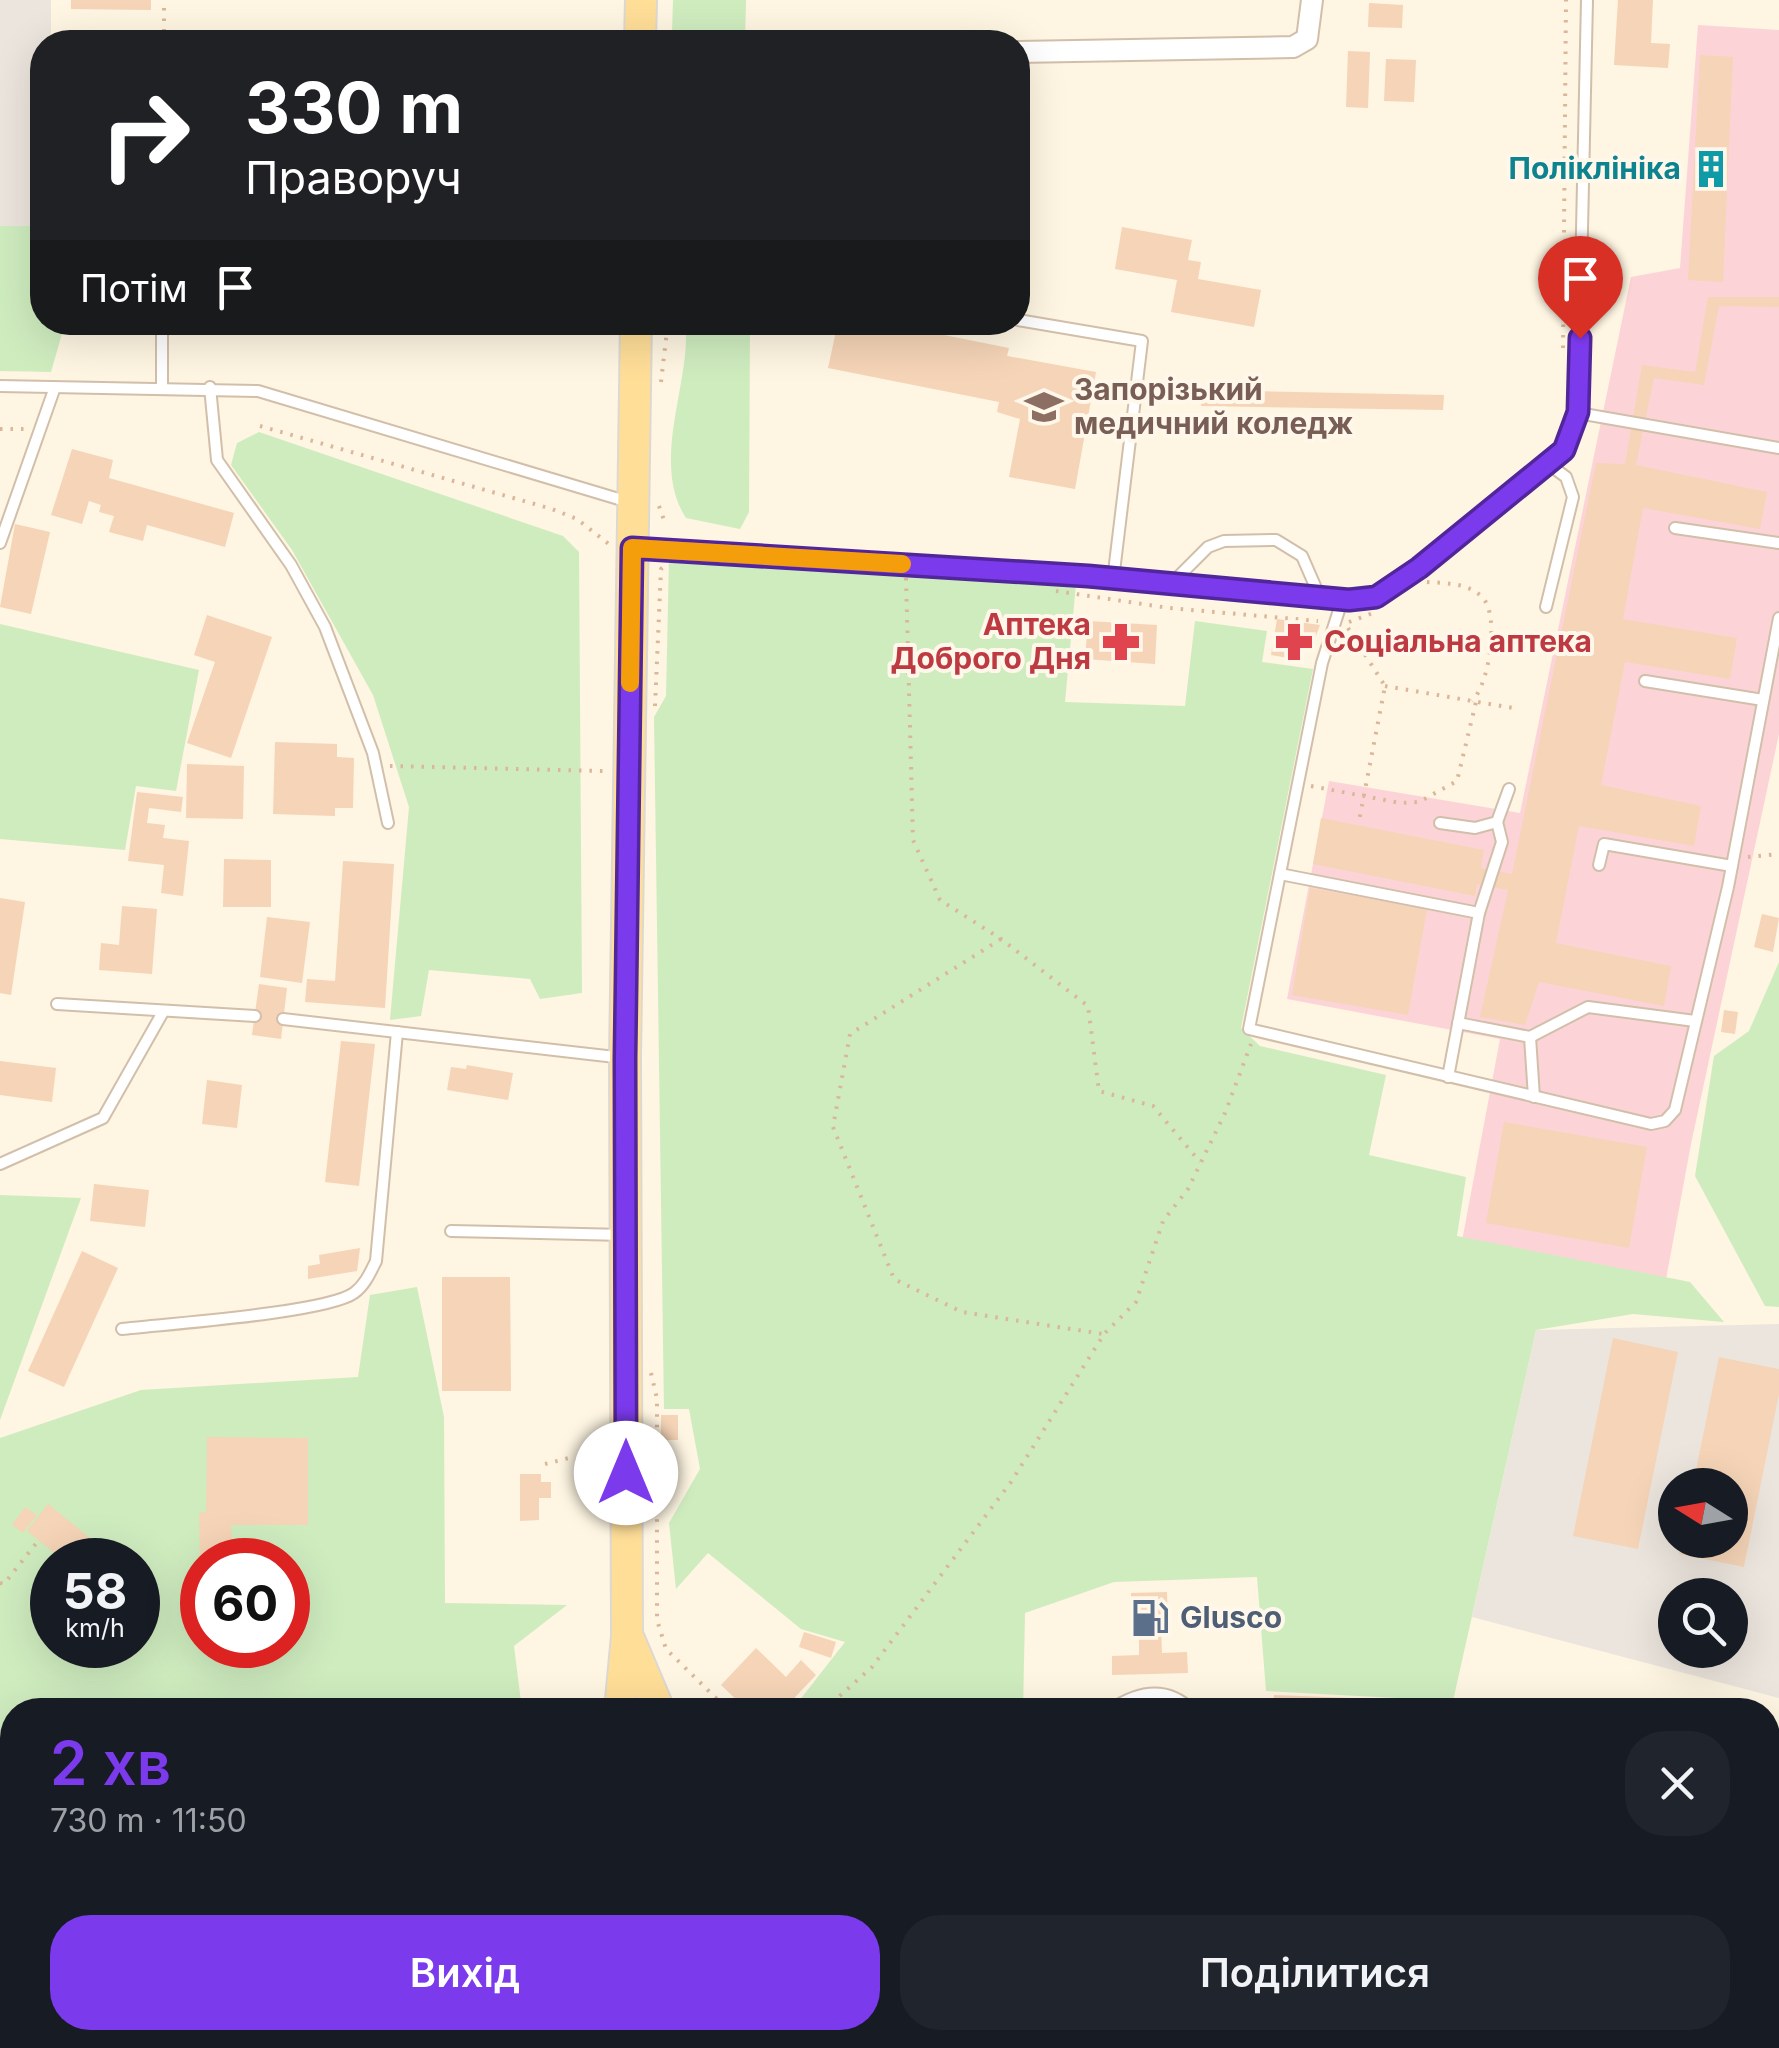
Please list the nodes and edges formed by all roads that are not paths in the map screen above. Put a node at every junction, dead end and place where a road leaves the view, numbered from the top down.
1 (640, 0) edge
2 (1312, 0) edge
3 (1587, 0) edge
4 (640, 30) edge
5 (1030, 52) edge
6 (1030, 322) edge
7 (162, 335) edge
8 (637, 335) edge
9 (0, 386) edge
10 (56, 387) junction
11 (162, 388) junction
12 (210, 388) junction
13 (1578, 412) junction
14 (1779, 448) edge
15 (1547, 464) junction
16 (646, 505) junction
17 (1674, 528) dead end
18 (0, 543) edge
19 (1779, 543) edge
20 (621, 546) junction
21 (1112, 580) junction
22 (1168, 586) junction
23 (1319, 595) junction
24 (1349, 600) junction
25 (1546, 607) dead end
26 (1779, 618) edge
27 (1645, 681) dead end
28 (1763, 700) junction
29 (1509, 789) dead end
30 (1497, 822) junction
31 (388, 823) dead end
32 (1440, 823) dead end
33 (1732, 862) junction
34 (1599, 865) dead end
35 (1280, 874) junction
36 (1480, 913) junction
37 (57, 1004) dead end
38 (164, 1012) junction
39 (255, 1016) dead end
40 (284, 1019) dead end
41 (1696, 1022) junction
42 (1458, 1024) junction
43 (397, 1032) junction
44 (1530, 1037) junction
45 (625, 1058) junction
46 (1448, 1077) junction
47 (1534, 1097) junction
48 (0, 1164) edge
49 (451, 1230) dead end
50 (625, 1235) junction
51 (122, 1329) dead end
52 (627, 1636) junction
53 (621, 1698) edge
54 (653, 1698) edge
55 (1135, 1698) edge
56 (1176, 1698) edge

1 - 4 main road
2 - 5 street
3 - 13 lane
6 - 21 lane
7 - 11 lane
8 - 16 main road
9 - 10 lane
10 - 11 lane
10 - 18 lane
11 - 12 lane
12 - 16 lane
12 - 31 lane
13 - 14 lane
13 - 15 lane
15 - 24 lane
15 - 25 lane
16 - 20 main road
17 - 19 lane
20 - 21 lane
20 - 45 main road
21 - 22 lane
22 - 23 lane
22 - 23 lane
23 - 24 lane
24 - 35 lane
26 - 28 lane
27 - 28 lane
28 - 33 lane
29 - 30 lane
30 - 32 lane
30 - 36 lane
33 - 34 lane
33 - 41 lane
35 - 36 lane
35 - 46 lane
36 - 42 lane
37 - 38 lane
38 - 39 lane
38 - 48 lane
40 - 43 lane
41 - 44 lane
41 - 47 lane
42 - 44 lane
42 - 46 lane
43 - 45 lane
43 - 51 lane
44 - 47 lane
45 - 50 main road
46 - 47 lane
49 - 50 lane
50 - 52 main road
52 - 53 main road
52 - 54 main road
55 - 56 lane

